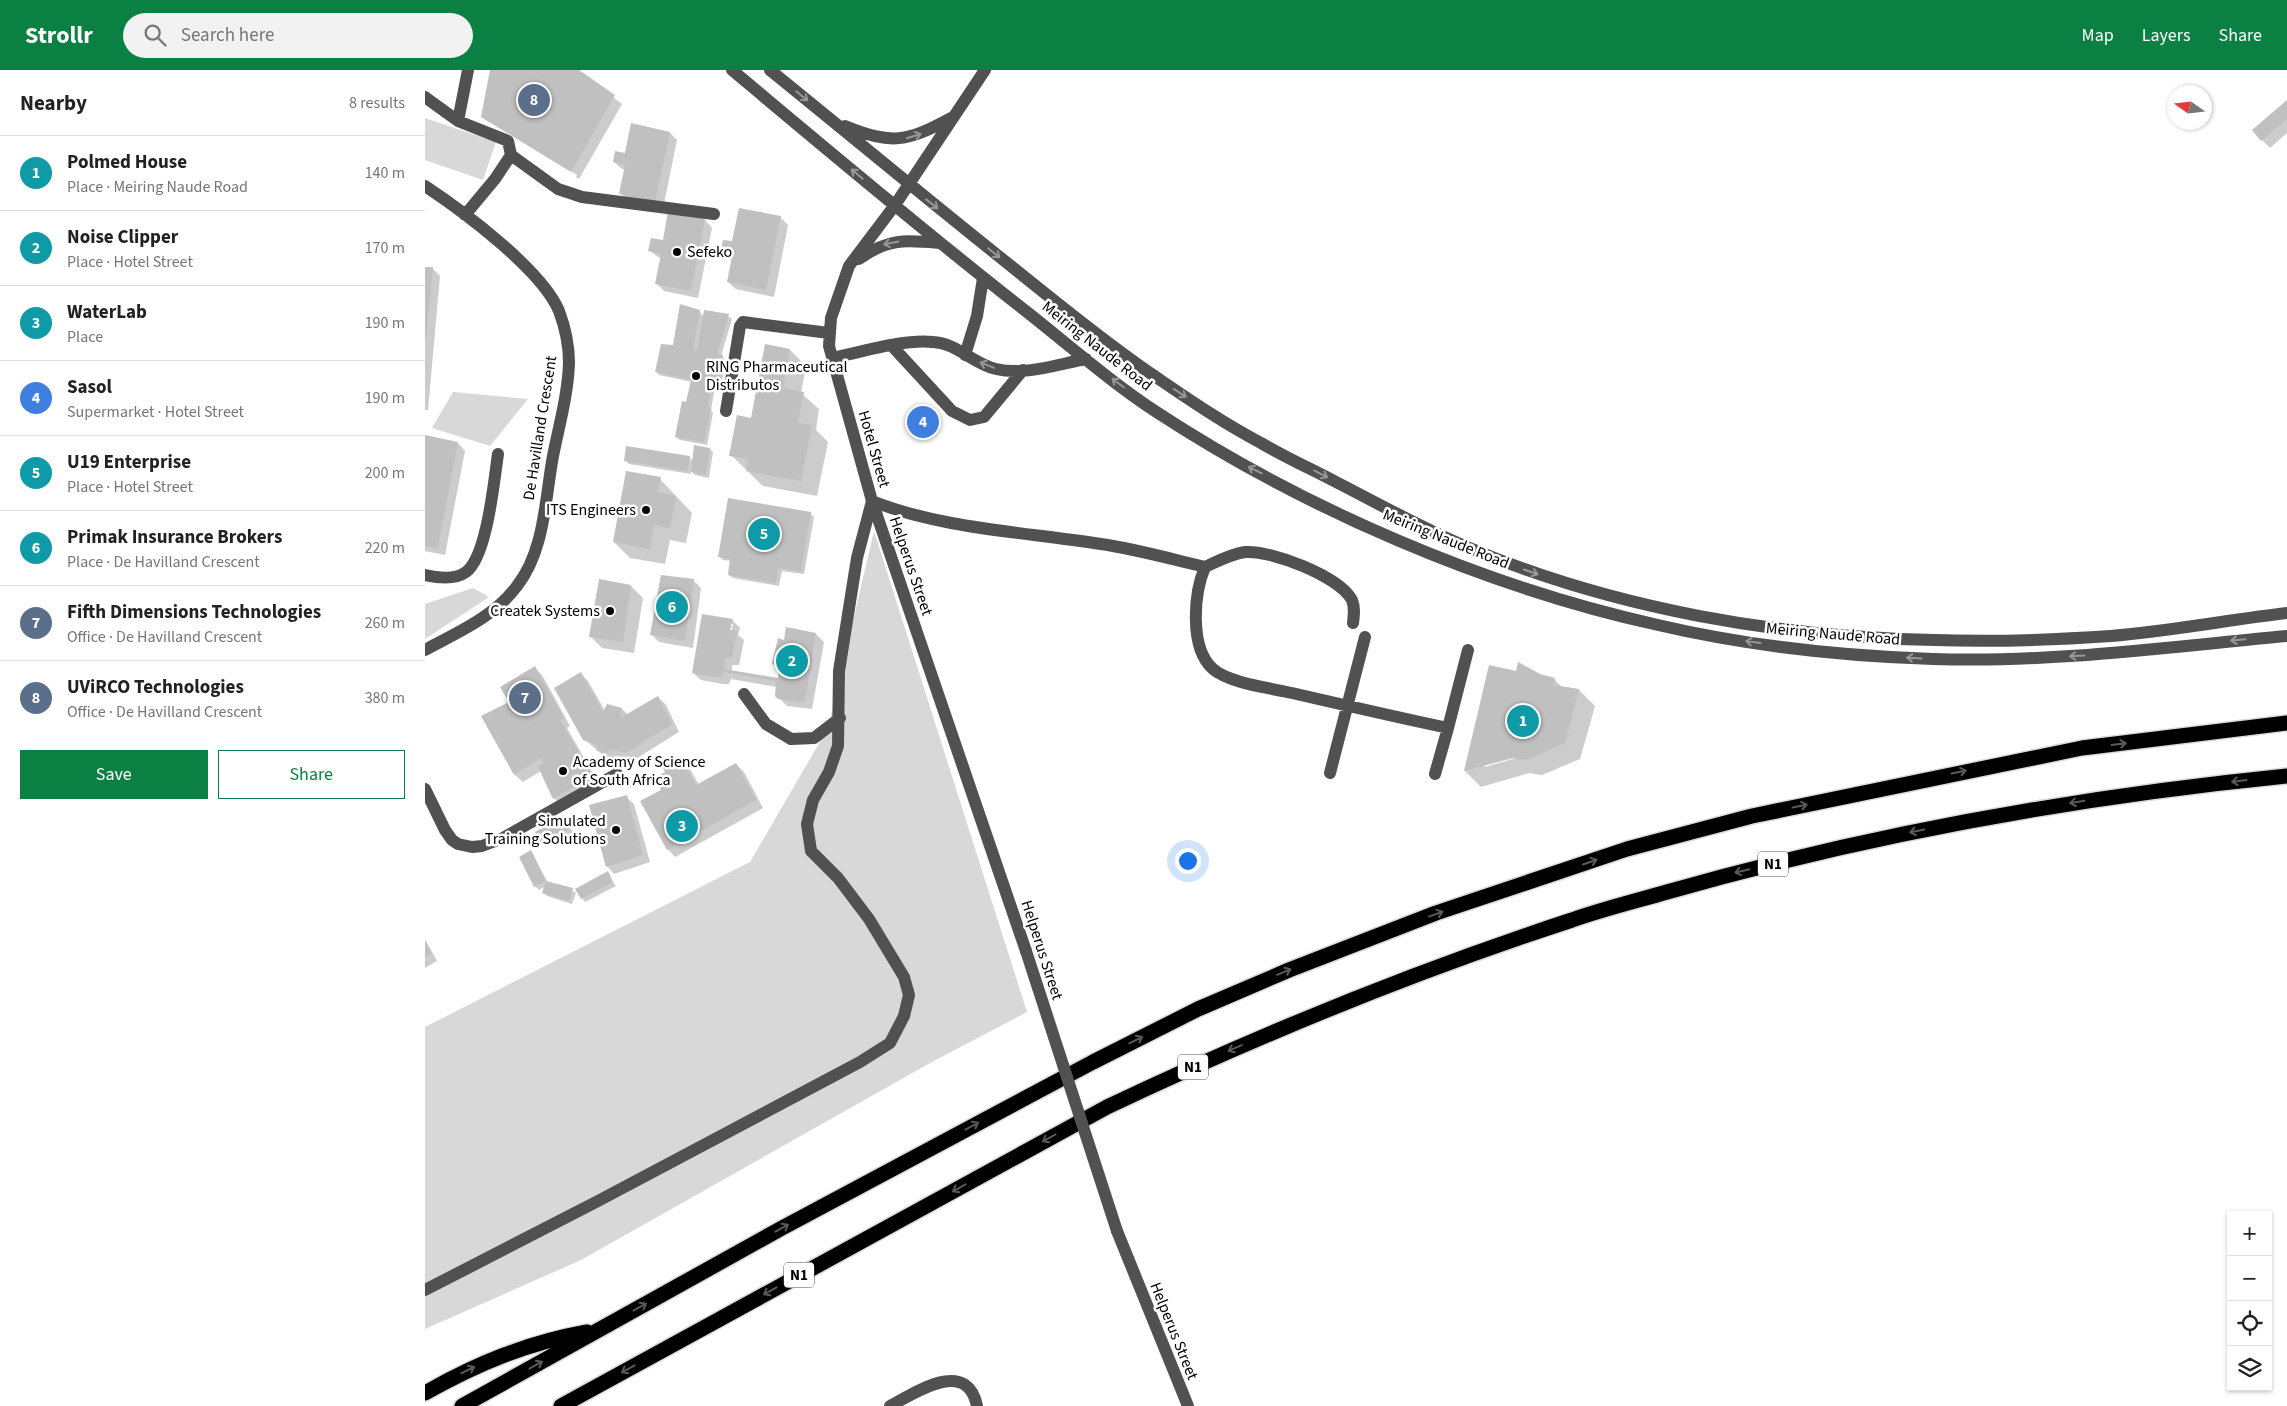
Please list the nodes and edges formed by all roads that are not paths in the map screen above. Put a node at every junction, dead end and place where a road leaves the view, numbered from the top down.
1 (468, 70) edge
2 (732, 70) edge
3 (770, 70) edge
4 (985, 70) edge
5 (425, 97) edge
6 (952, 118) junction
7 (458, 121) junction
8 (833, 122) junction
9 (511, 155) junction
10 (908, 184) junction
11 (425, 186) edge
12 (895, 205) junction
13 (714, 214) dead end
14 (465, 215) junction
15 (939, 243) junction
16 (849, 266) junction
17 (983, 278) junction
18 (829, 333) junction
19 (892, 346) junction
20 (965, 355) junction
21 (832, 358) junction
22 (1086, 359) junction
23 (1023, 370) junction
24 (726, 411) dead end
25 (498, 454) dead end
26 (872, 500) junction
27 (1205, 567) junction
28 (425, 575) edge
29 (2287, 613) edge
30 (1353, 623) dead end
31 (2287, 636) edge
32 (1365, 637) dead end
33 (425, 650) edge
34 (1468, 650) dead end
35 (744, 694) dead end
36 (1347, 706) junction
37 (840, 718) junction
38 (2287, 723) edge
39 (1448, 728) junction
40 (1330, 773) dead end
41 (617, 774) dead end
42 (1435, 774) dead end
43 (2287, 776) edge
44 (425, 789) edge
45 (425, 1290) edge
46 (598, 1330) junction
47 (597, 1386) junction
48 (425, 1392) edge
49 (976, 1404) edge
50 (462, 1406) edge
51 (561, 1406) edge
52 (581, 1406) edge
53 (890, 1406) edge
54 (1188, 1406) edge

1 - 7 street
12 -> 2 street, Meiring Naude Road
3 -> 8 street, Meiring Naude Road
4 - 6 street, Hotel Street
5 - 7 street
8 -> 6 street
6 - 10 street, Hotel Street
7 - 9 street
8 - 10 street, Meiring Naude Road
9 - 13 street
9 - 14 street
10 - 12 street, Hotel Street
10 -> 29 street, Meiring Naude Road
11 - 14 street, De Havilland Crescent
12 - 15 street, Meiring Naude Road
12 - 16 street, Hotel Street
14 - 33 street, De Havilland Crescent
15 -> 16 street
15 - 17 street, Meiring Naude Road
16 - 18 street, Hotel Street
17 - 20 street
17 - 22 street, Meiring Naude Road
18 - 21 street, Hotel Street
18 - 24 street
19 - 20 street
19 - 21 street
19 - 23 street
23 -> 20 street
21 - 26 street, Hotel Street
22 - 23 street
31 -> 22 street, Meiring Naude Road
25 - 28 street
26 - 27 street
26 - 37 street, Hotel Street
26 - 54 street, Helperus Street, bridge
27 - 30 street
27 - 36 street
32 - 36 street
34 - 39 street
35 - 37 street
36 - 39 street
36 - 40 street
37 - 45 street, Hotel Street
46 -> 38 highway
39 - 42 street
41 - 44 street
43 -> 47 highway, N1
48 -> 46 highway
50 -> 46 highway
47 - 51 highway, N1
47 - 52 highway
49 - 53 street

